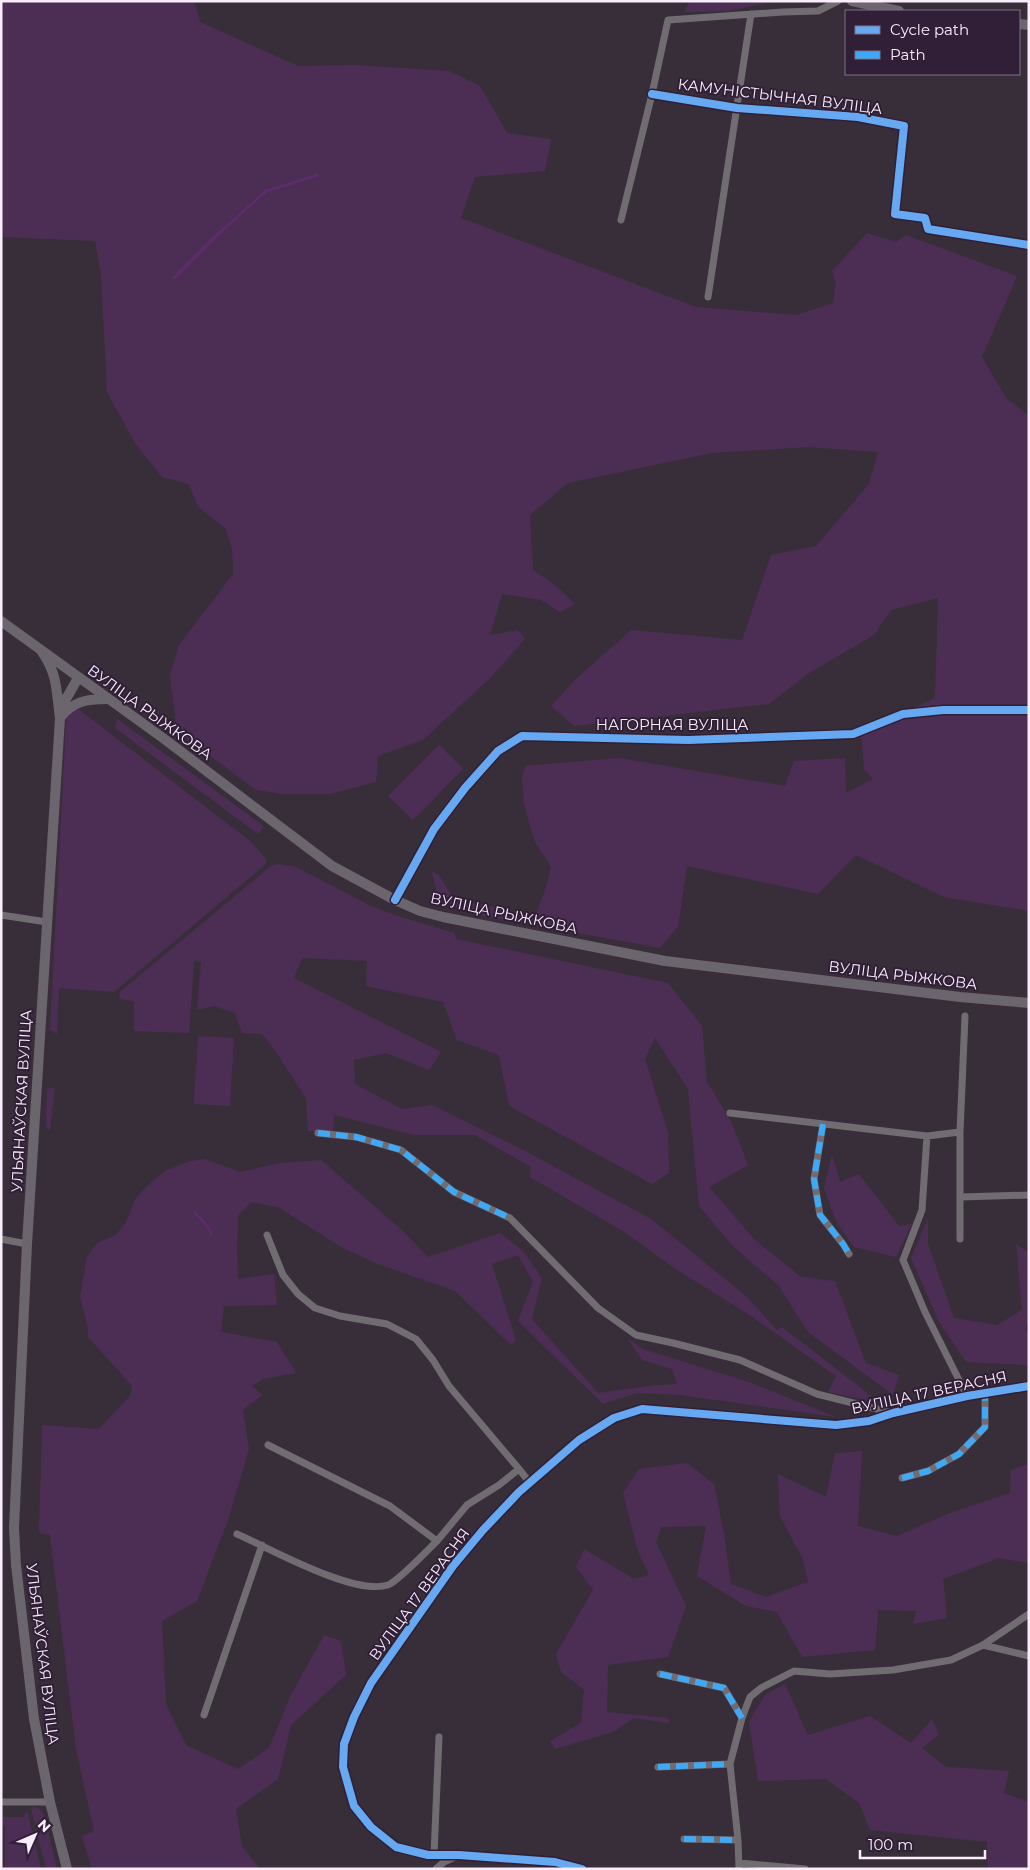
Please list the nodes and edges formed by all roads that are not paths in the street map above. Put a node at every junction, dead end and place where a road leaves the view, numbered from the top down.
1 (838, 1) edge
2 (852, 1) edge
3 (894, 10) edge
4 (750, 14) junction
5 (652, 94) junction
6 (737, 108) junction
7 (621, 220) dead end
8 (1029, 245) edge
9 (708, 296) dead end
10 (1, 621) edge
11 (42, 652) junction
12 (78, 678) junction
13 (56, 691) junction
14 (108, 700) junction
15 (1029, 710) edge
16 (60, 718) junction
17 (395, 900) junction
18 (1, 915) edge
19 (47, 922) junction
20 (1029, 1003) edge
21 (965, 1016) dead end
22 (730, 1113) dead end
23 (823, 1124) junction
24 (960, 1132) junction
25 (318, 1133) dead end
26 (927, 1136) junction
27 (1029, 1195) edge
28 (961, 1197) junction
29 (268, 1235) dead end
30 (1, 1239) edge
31 (960, 1239) dead end
32 (27, 1244) junction
33 (848, 1254) dead end
34 (1029, 1386) edge
35 (985, 1394) junction
36 (967, 1396) junction
37 (893, 1413) junction
38 (268, 1445) dead end
39 (519, 1468) junction
40 (902, 1478) dead end
41 (530, 1483) junction
42 (238, 1534) dead end
43 (437, 1541) junction
44 (262, 1545) junction
45 (1029, 1614) edge
46 (983, 1645) junction
47 (1029, 1656) edge
48 (660, 1674) dead end
49 (204, 1715) dead end
50 (742, 1718) junction
51 (439, 1738) dead end
52 (730, 1764) junction
53 (658, 1767) dead end
54 (1, 1802) edge
55 (50, 1802) junction
56 (684, 1839) dead end
57 (738, 1840) junction
58 (434, 1855) junction
59 (459, 1855) junction
60 (739, 1866) edge
61 (67, 1869) edge
62 (436, 1869) edge
63 (582, 1869) edge
64 (805, 1869) edge

1 - 4 street
2 - 3 main road
4 - 5 street
4 - 6 street
5 - 6 street, КАМУНІСТЫЧНАЯ ВУЛІЦА
5 - 7 street
6 - 8 street, КАМУНІСТЫЧНАЯ ВУЛІЦА
6 - 9 street
10 - 11 main road, ВУЛІЦА РЫЖКОВА
11 - 12 main road, ВУЛІЦА РЫЖКОВА
11 - 13 main road, УЛЬЯНАЎСКАЯ ВУЛІЦА
12 - 13 main road
12 - 14 main road, ВУЛІЦА РЫЖКОВА
12 - 16 main road
13 - 16 main road, УЛЬЯНАЎСКАЯ ВУЛІЦА
14 - 16 main road
14 - 17 main road, ВУЛІЦА РЫЖКОВА
15 - 17 street, НАГОРНАЯ ВУЛІЦА
16 - 19 main road, УЛЬЯНАЎСКАЯ ВУЛІЦА
17 - 20 main road, ВУЛІЦА РЫЖКОВА
18 - 19 street
19 - 32 main road, УЛЬЯНАЎСКАЯ ВУЛІЦА
21 - 24 street
22 - 23 street
23 - 26 street
23 - 33 street
24 - 26 street
24 - 28 street
25 - 37 street, ВУЛІЦА 17 ВЕРАСНЯ
26 - 36 street
27 - 28 street
28 - 31 street
29 - 39 street
30 - 32 street
32 - 55 main road, УЛЬЯНАЎСКАЯ ВУЛІЦА
34 - 35 street, ВУЛІЦА 17 ВЕРАСНЯ
35 - 36 street, ВУЛІЦА 17 ВЕРАСНЯ
35 - 40 street, ВУЛІЦА 17 ВЕРАСНЯ
36 - 37 street, ВУЛІЦА 17 ВЕРАСНЯ
37 - 41 street, ВУЛІЦА 17 ВЕРАСНЯ
38 - 43 street, ВУЛІЦА 17 ВЕРАСНЯ
39 - 41 street
39 - 43 street, ВУЛІЦА 17 ВЕРАСНЯ
41 - 58 street, ВУЛІЦА 17 ВЕРАСНЯ
42 - 44 street, ВУЛІЦА 17 ВЕРАСНЯ
43 - 44 street, ВУЛІЦА 17 ВЕРАСНЯ
44 - 49 street
45 - 46 street
46 - 47 street
46 - 50 street
48 - 50 street
50 - 52 street
51 - 58 street
52 - 53 street
52 - 57 street
54 - 55 street
55 - 61 main road, УЛЬЯНАЎСКАЯ ВУЛІЦА
56 - 57 street
57 - 60 street
58 - 59 street, ВУЛІЦА 17 ВЕРАСНЯ
59 - 62 street
59 - 63 street, ВУЛІЦА 17 ВЕРАСНЯ
60 - 64 street

